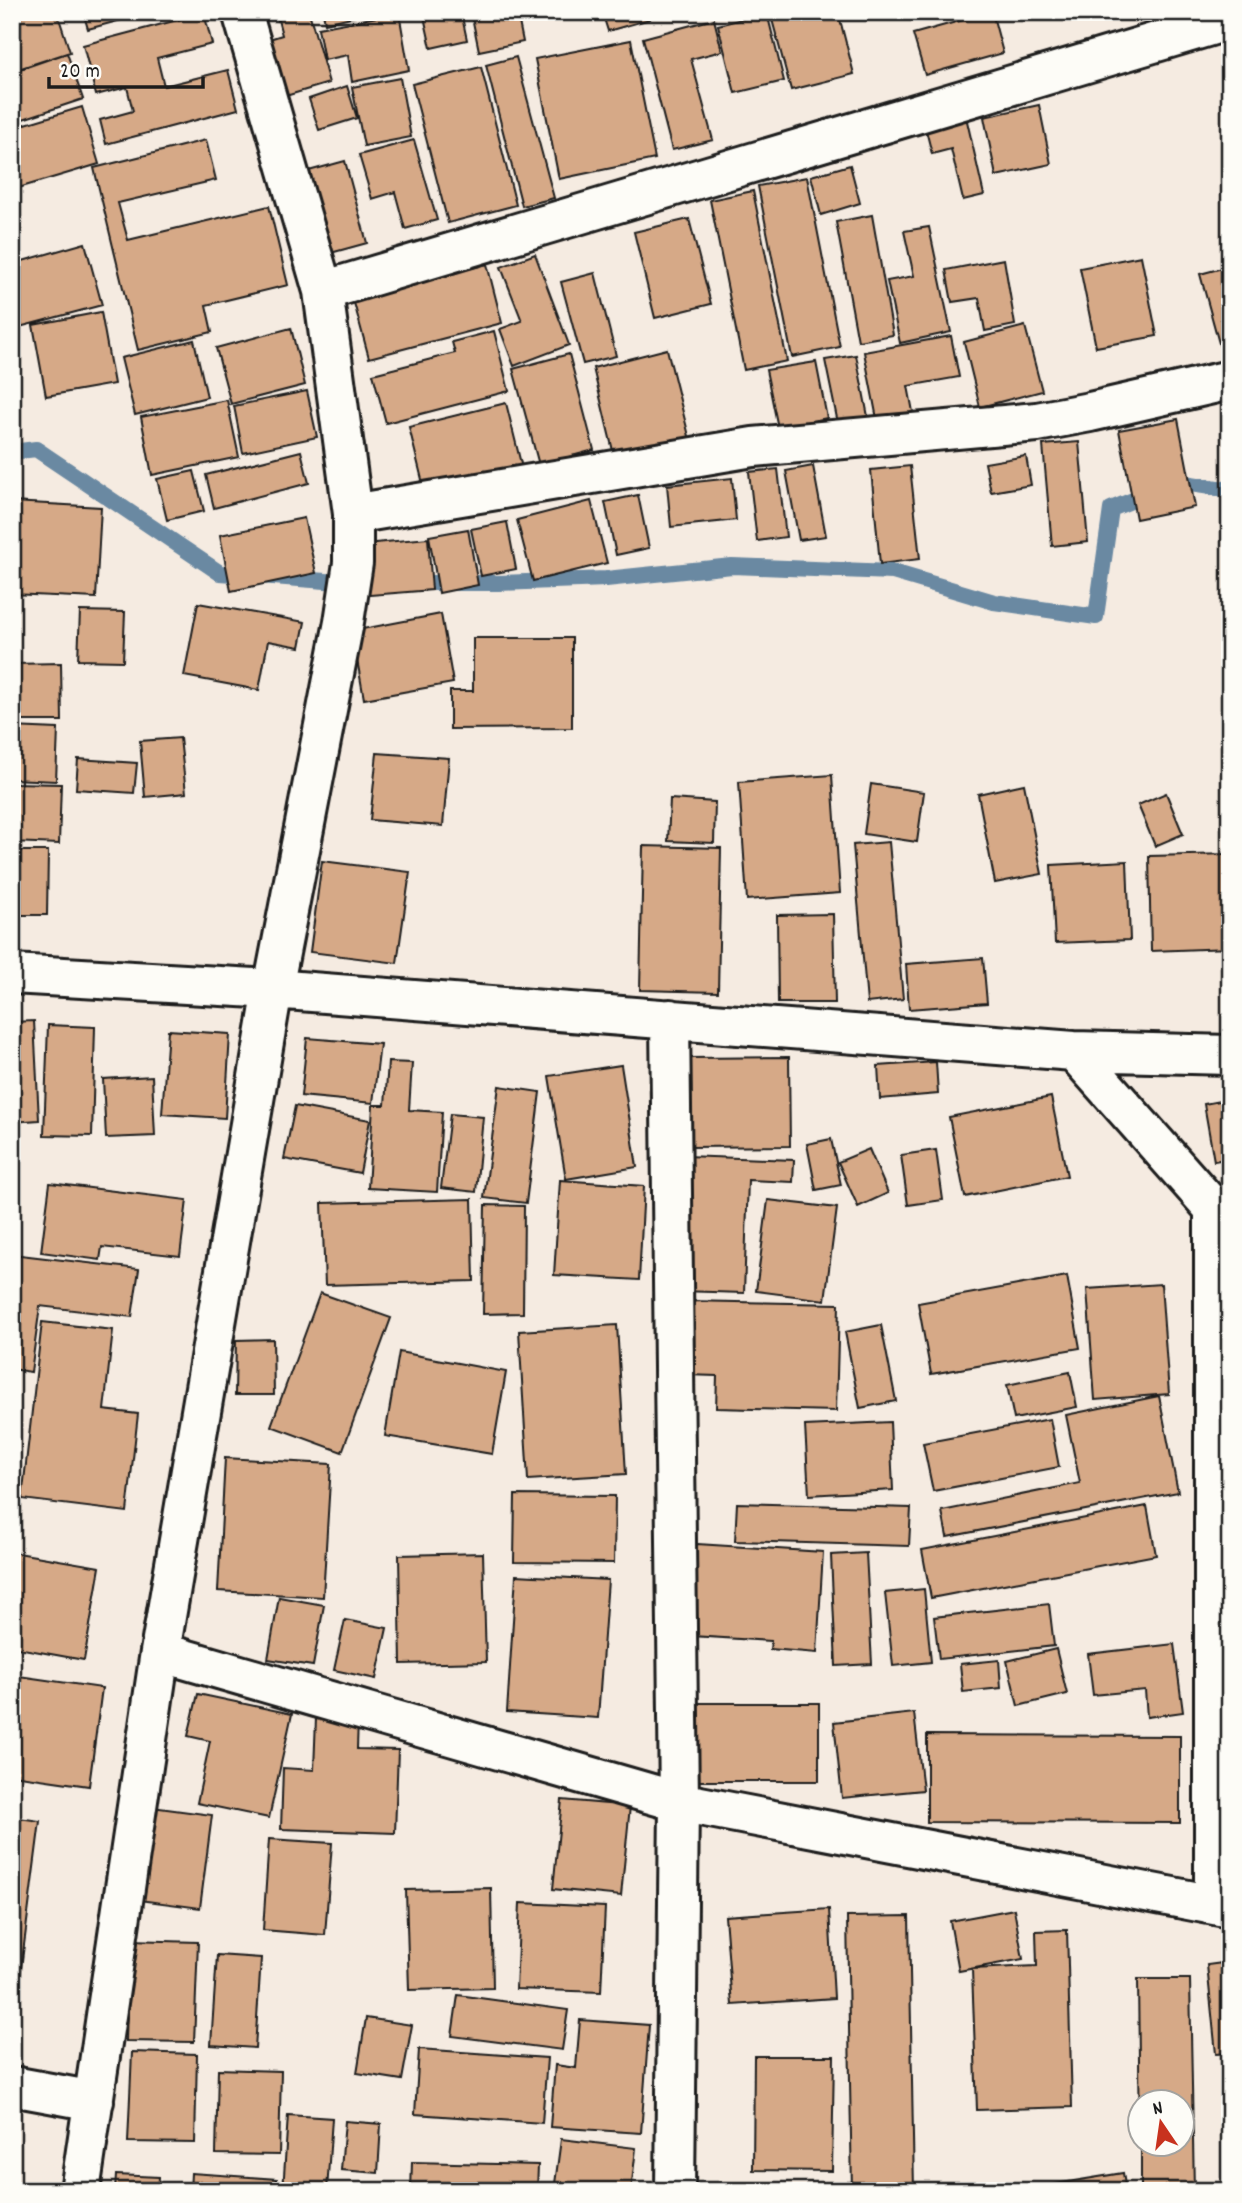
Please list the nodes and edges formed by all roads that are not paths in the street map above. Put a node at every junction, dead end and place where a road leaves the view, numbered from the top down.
1 (242, 12) edge
2 (1230, 20) edge
3 (323, 291) junction
4 (1230, 380) edge
5 (353, 514) junction
6 (12, 974) edge
7 (273, 989) junction
8 (670, 1020) junction
9 (1074, 1051) junction
10 (1230, 1055) edge
11 (1222, 1219) edge
12 (160, 1652) junction
13 (679, 1802) junction
14 (1222, 1907) edge
15 (12, 2086) edge
16 (93, 2101) junction
17 (80, 2191) edge
18 (675, 2191) edge

1 - 3 street
2 - 3 street
3 - 5 street
4 - 5 street
5 - 7 street
6 - 7 street
7 - 8 street
7 - 12 street
8 - 9 street
8 - 13 street
9 - 10 street
9 - 11 street
11 - 14 street
12 - 13 street
12 - 16 street
13 - 14 street
13 - 18 street
15 - 16 street
16 - 17 street

